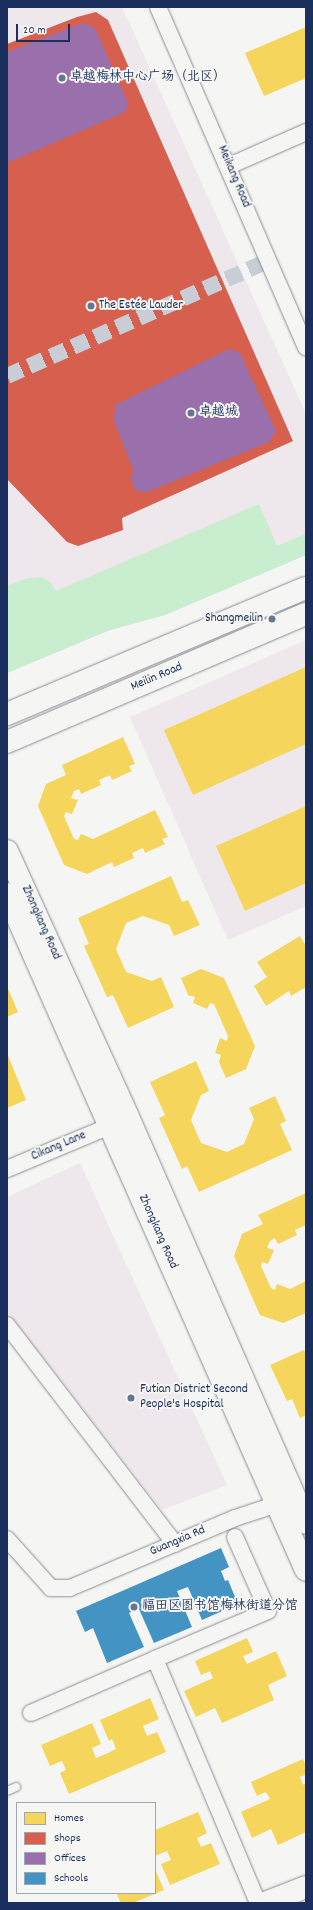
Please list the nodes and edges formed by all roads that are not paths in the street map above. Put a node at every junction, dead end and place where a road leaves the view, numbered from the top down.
1 (158, 7) edge
2 (306, 132) edge
3 (229, 166) junction
4 (306, 347) edge
5 (306, 588) edge
6 (306, 614) edge
7 (50, 697) junction
8 (7, 700) edge
9 (7, 714) edge
10 (59, 720) junction
11 (7, 742) edge
12 (7, 752) edge
13 (7, 851) edge
14 (7, 894) edge
15 (110, 1126) junction
16 (7, 1169) edge
17 (7, 1325) edge
18 (293, 1500) edge
19 (306, 1523) edge
20 (235, 1537) dead end
21 (7, 1539) edge
22 (175, 1544) junction
23 (306, 1570) edge
24 (155, 1659) junction
25 (31, 1713) dead end
26 (16, 1787) dead end
27 (7, 1791) edge
28 (306, 1887) edge
29 (258, 1903) edge
30 (266, 1903) edge

1 - 3 street, Meikang Road
2 - 3 street
3 - 4 street, Meikang Road
5 - 7 main road, Meilin Road
6 - 10 main road, Meilin Road
7 - 8 main road
7 - 9 main road, Meilin Road
10 - 11 main road, Meilin Road
10 - 12 main road
13 - 18 main road, Zhongkang Road
14 - 15 main road, Zhongkang Road
15 - 16 street, Cikang Lane
15 - 18 main road, Zhongkang Road
17 - 22 street
18 - 19 main road, Zhongkang Road
18 - 22 street, Guangxia Rd
18 - 23 main road, Zhongkang Road
20 - 24 street
21 - 22 street, Guangxia Rd
24 - 25 street
24 - 29 street
26 - 27 lane
28 - 30 main road

